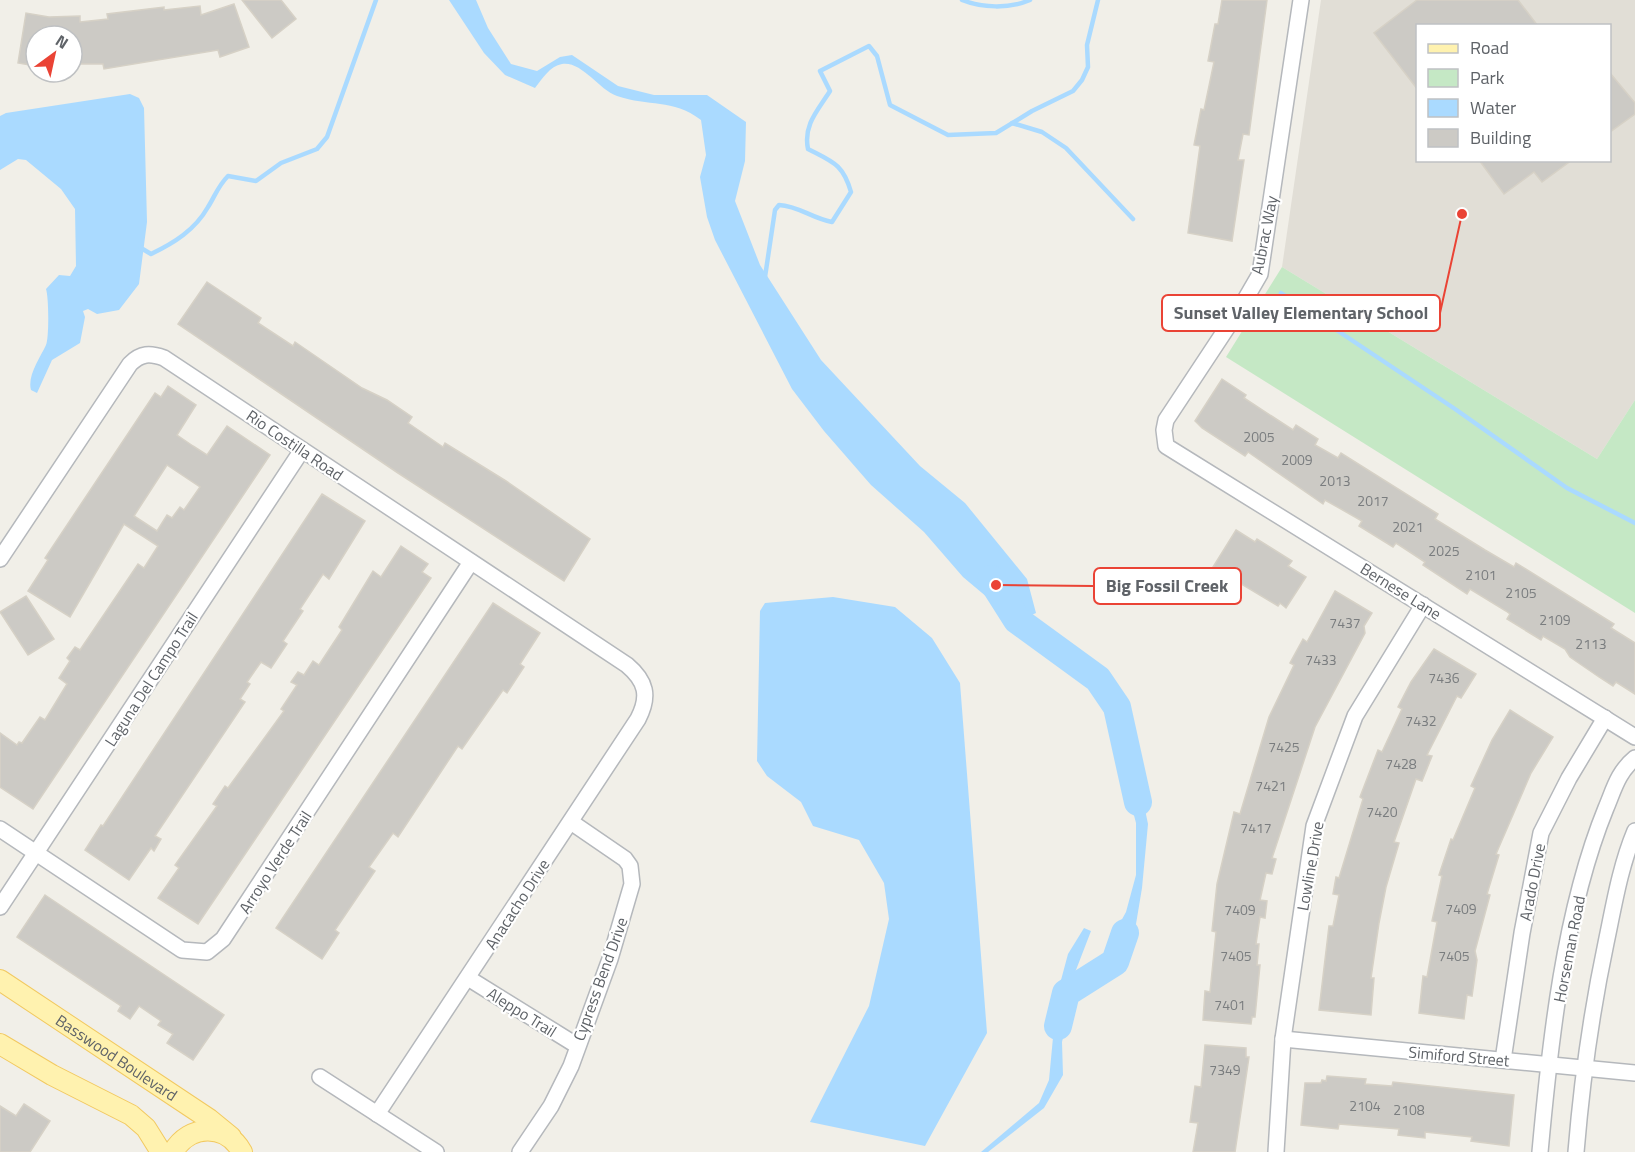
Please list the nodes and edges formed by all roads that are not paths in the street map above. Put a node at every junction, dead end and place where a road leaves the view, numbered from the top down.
1 (1301, 0) edge
2 (1166, 446) joint
3 (302, 450) junction
4 (0, 559) edge
5 (471, 562) junction
6 (1424, 605) junction
7 (646, 690) joint
8 (1605, 718) junction
9 (1635, 737) edge
10 (1635, 758) edge
11 (571, 822) junction
12 (0, 829) edge
13 (1635, 831) edge
14 (36, 852) junction
15 (0, 907) edge
16 (468, 978) junction
17 (0, 980) edge
18 (1283, 1039) junction
19 (0, 1044) edge
20 (576, 1045) junction
21 (1503, 1060) junction
22 (1548, 1065) junction
23 (1582, 1068) junction
24 (1635, 1073) edge
25 (320, 1077) dead end
26 (377, 1114) junction
27 (236, 1145) edge
28 (160, 1152) edge
29 (173, 1152) edge
30 (436, 1152) edge
31 (520, 1152) edge
32 (1276, 1152) edge
33 (1540, 1152) edge
34 (1576, 1152) edge

1 - 2 street, Aubrac Way
2 - 6 street, Bernese Lane
3 - 4 street, Rio Costilla Road
3 - 5 street, Rio Costilla Road
3 - 14 street, Laguna Del Campo Trail
5 - 7 street, Rio Costilla Road
5 - 14 street, Arroyo Verde Trail
6 - 8 street, Bernese Lane
6 - 18 street, Lowline Drive
7 - 11 street, Anacacho Drive
8 - 9 street, Bernese Lane
8 - 21 street, Arado Drive
10 - 22 street, Horseman Road
11 - 16 street, Anacacho Drive
11 - 20 street, Cypress Bend Drive
12 - 14 street, Arroyo Verde Trail
13 - 23 street
14 - 15 street, Laguna Del Campo Trail
16 - 20 street, Aleppo Trail
16 - 26 street, Anacacho Drive
17 - 27 main road, Basswood Boulevard
18 - 21 street, Simiford Street
18 - 32 street, Lowline Drive
19 - 28 main road
20 - 31 street, Cypress Bend Drive
21 - 22 street, Simiford Street
22 - 23 street, Simiford Street
22 - 33 street, Horseman Road
23 - 24 street, Simiford Street
23 - 34 street
25 - 26 street
26 - 30 street
27 - 29 main road

